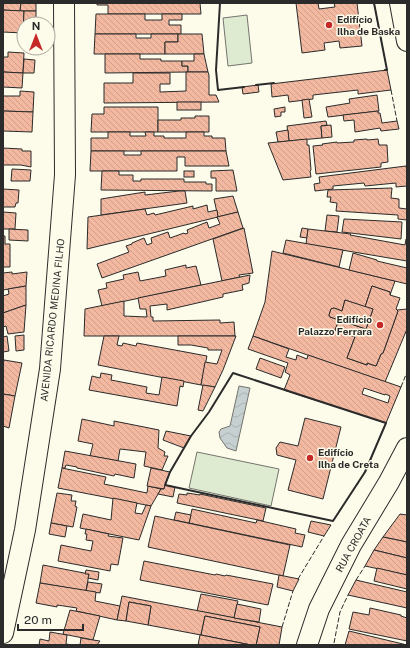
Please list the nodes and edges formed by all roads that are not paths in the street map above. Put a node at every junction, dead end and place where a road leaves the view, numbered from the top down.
1 (64, 3) edge
2 (400, 3) edge
3 (407, 41) edge
4 (407, 448) edge
5 (3, 633) edge
6 (307, 645) edge

1 - 5 street, AVENIDA RICARDO MEDINA FILHO
2 - 3 street
4 - 6 street, RUA CROATA

